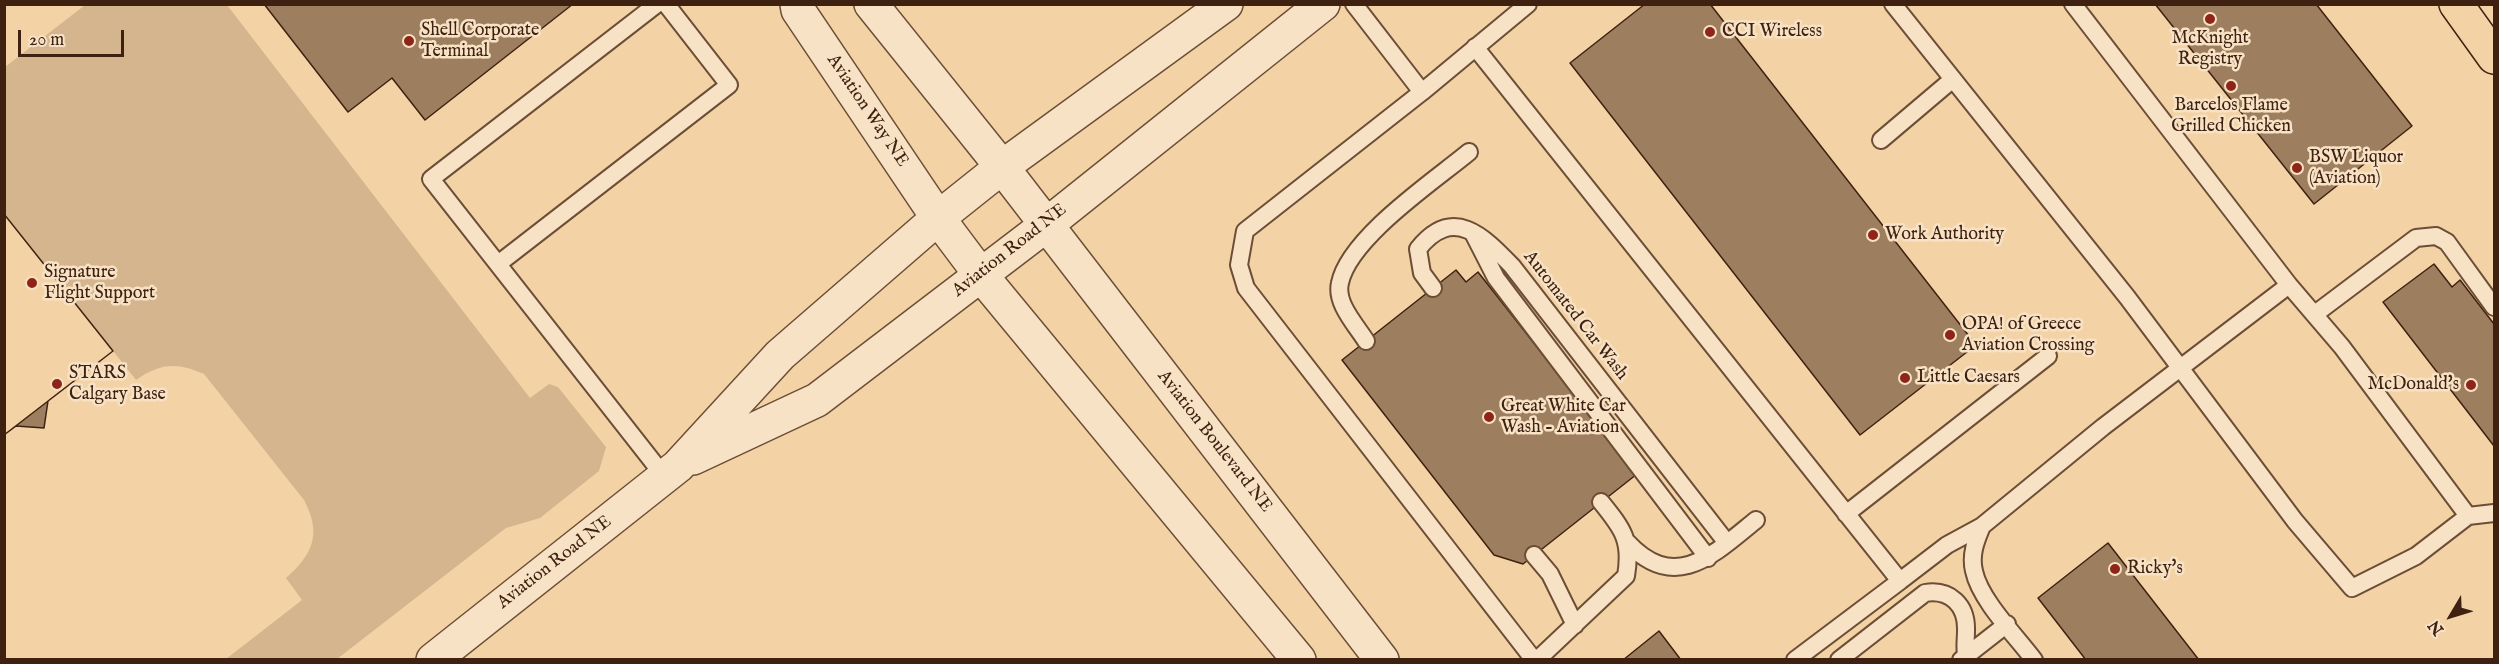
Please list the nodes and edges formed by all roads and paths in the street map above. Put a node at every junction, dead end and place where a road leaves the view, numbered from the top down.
1 (657, 4) edge
2 (666, 4) edge
3 (797, 4) edge
4 (871, 4) edge
5 (1226, 4) edge
6 (1323, 4) edge
7 (1354, 4) edge
8 (1528, 4) edge
9 (1893, 4) edge
10 (2073, 4) edge
11 (2456, 4) edge
12 (1475, 47) junction
13 (2494, 57) edge
14 (1953, 80) junction
15 (1422, 92) junction
16 (1881, 140) dead end
17 (1469, 152) dead end
18 (1002, 167) junction
19 (938, 218) junction
20 (1045, 226) junction
21 (1473, 232) junction
22 (498, 264) junction
23 (981, 274) junction
24 (2289, 285) junction
25 (1433, 288) dead end
26 (2494, 307) edge
27 (2315, 314) junction
28 (1366, 341) dead end
29 (2048, 356) dead end
30 (2180, 367) junction
31 (671, 471) junction
32 (1601, 502) dead end
33 (2494, 513) edge
34 (1846, 514) junction
35 (2468, 516) junction
36 (1756, 520) dead end
37 (1982, 526) junction
38 (1627, 542) junction
39 (1727, 543) junction
40 (1534, 555) dead end
41 (1708, 558) junction
42 (1900, 581) junction
43 (1986, 597) junction
44 (1964, 614) junction
45 (1575, 624) junction
46 (2007, 624) junction
47 (1964, 658) edge
48 (433, 660) edge
49 (1299, 660) edge
50 (1382, 660) edge
51 (1535, 660) edge
52 (1795, 660) edge
53 (1839, 660) edge
54 (2034, 660) edge

1 - 22 lane
2 - 22 lane
3 - 19 street, Aviation Way NE
4 - 18 street
5 - 18 street, Aviation Road NE
6 - 20 street, Aviation Road NE
7 - 15 lane
8 - 12 lane
9 - 14 lane
10 - 24 lane
11 - 13 main road
12 - 15 lane
12 - 34 lane
14 - 16 lane
14 - 30 lane
15 - 51 lane
17 - 28 lane
18 - 19 street, Aviation Road NE
18 - 20 street, Aviation Boulevard NE
19 - 23 street, Aviation Way NE
19 - 31 street, Aviation Road NE
20 - 23 street, Aviation Road NE
20 - 50 street, Aviation Boulevard NE
21 - 25 lane, Automated Car Wash
21 - 39 lane, Automated Car Wash
21 - 41 lane
22 - 31 lane
23 - 31 street, Aviation Road NE
23 - 49 street
24 - 27 lane
24 - 30 lane
26 - 27 lane
27 - 35 lane
29 - 34 lane
30 - 35 lane
30 - 37 lane
31 - 48 street, Aviation Road NE
32 - 38 lane
33 - 35 lane
34 - 42 lane
36 - 39 lane
37 - 42 lane
37 - 43 lane
38 - 41 lane
38 - 45 lane
39 - 41 lane
40 - 45 lane
42 - 52 lane
43 - 44 lane
43 - 46 lane
44 - 47 lane
44 - 53 lane
45 - 51 lane
46 - 47 lane
46 - 54 lane

